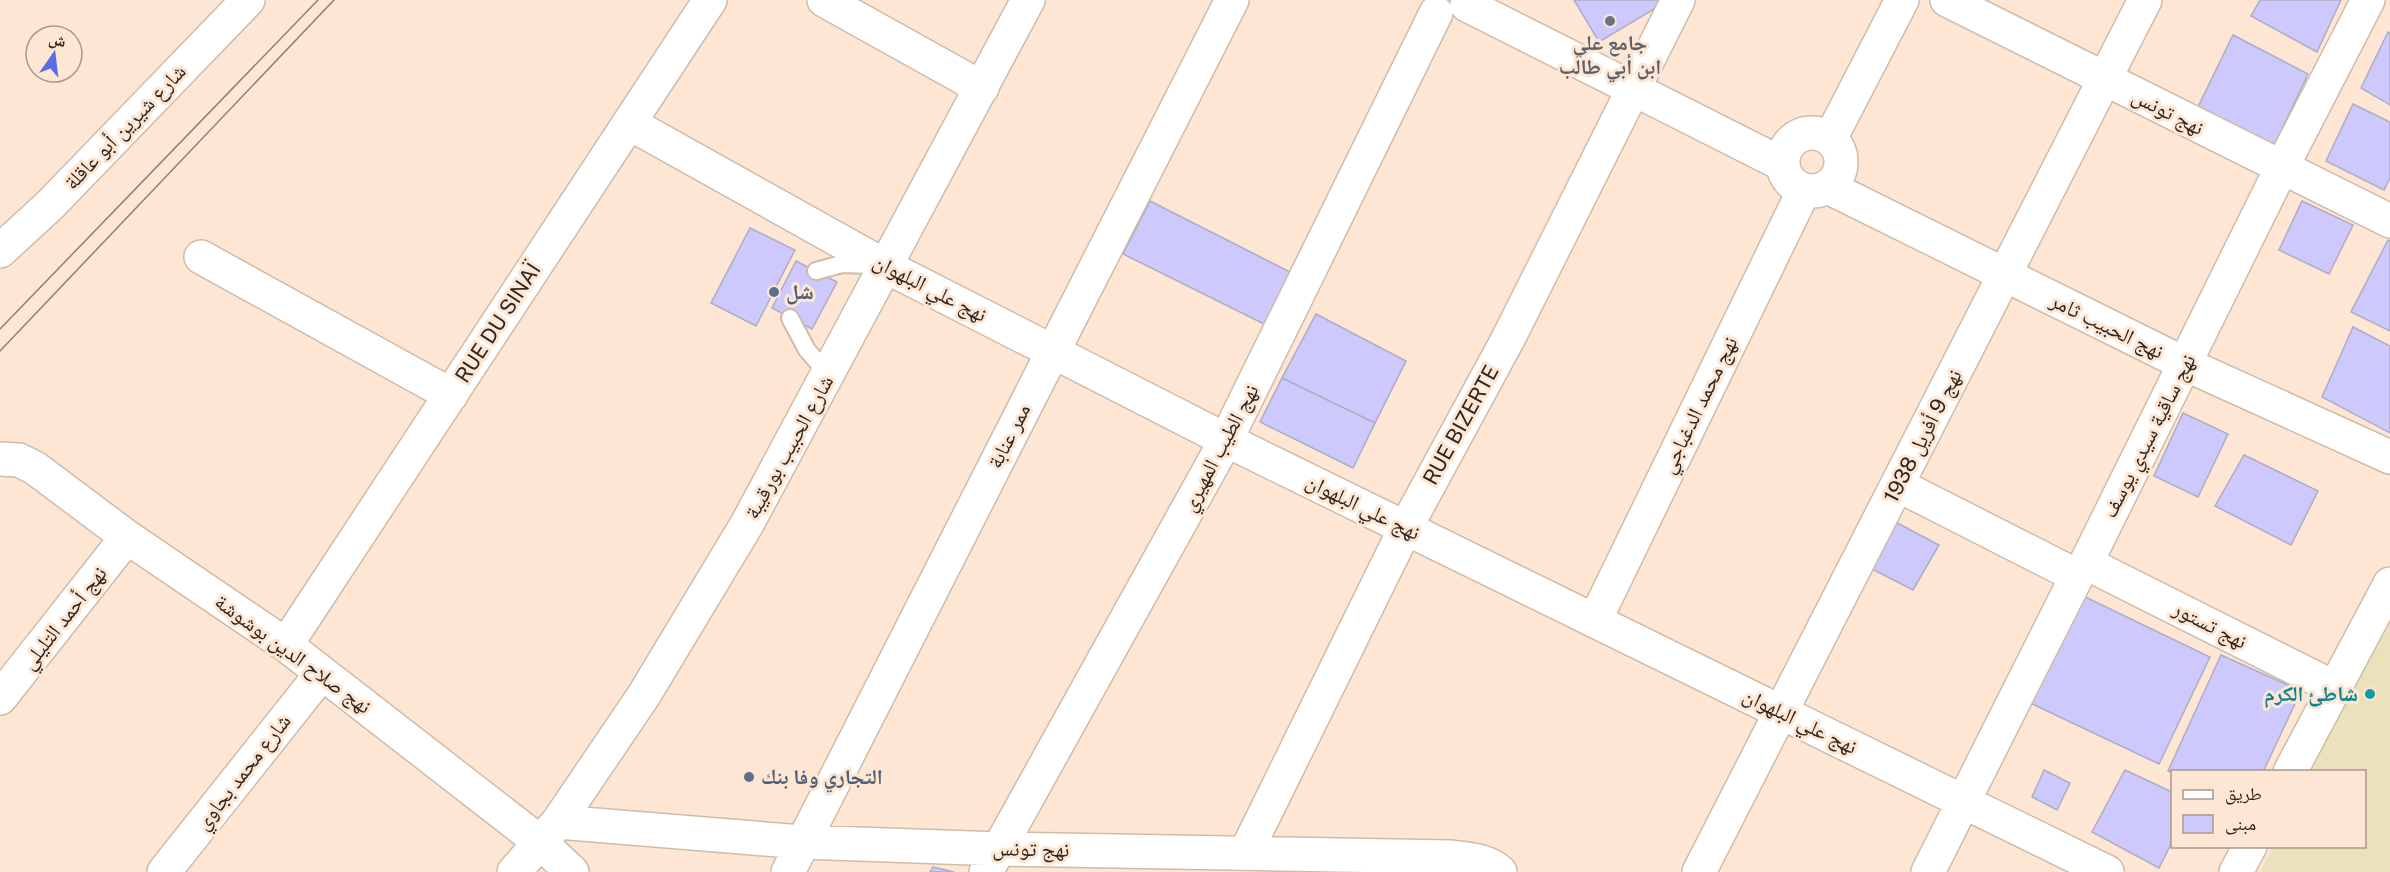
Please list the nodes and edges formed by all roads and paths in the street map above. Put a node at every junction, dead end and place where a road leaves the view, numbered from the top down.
1 (248, 0) edge
2 (710, 0) edge
3 (824, 0) edge
4 (1028, 0) edge
5 (1232, 0) edge
6 (1678, 0) edge
7 (1902, 0) edge
8 (1947, 0) edge
9 (2145, 0) edge
10 (2368, 0) edge
11 (1469, 3) edge
12 (1427, 7) edge
13 (2105, 81) junction
14 (982, 88) junction
15 (1632, 88) junction
16 (629, 123) junction
17 (1830, 139) junction
18 (1782, 164) junction
19 (2281, 169) junction
20 (1816, 189) junction
21 (2390, 221) edge
22 (0, 251) edge
23 (201, 257) dead end
24 (885, 266) junction
25 (816, 271) dead end
26 (2005, 276) junction
27 (790, 318) dead end
28 (1053, 350) junction
29 (2185, 364) junction
30 (829, 375) junction
31 (451, 395) junction
32 (1226, 440) junction
33 (2390, 457) edge
34 (0, 459) edge
35 (1898, 485) junction
36 (1406, 527) junction
37 (128, 537) junction
38 (2081, 569) junction
39 (2390, 584) edge
40 (1595, 620) junction
41 (286, 645) junction
42 (322, 673) junction
43 (2335, 688) junction
44 (0, 698) edge
45 (1781, 712) junction
46 (2291, 770) edge
47 (1963, 803) junction
48 (550, 832) junction
49 (802, 842) junction
50 (2249, 848) edge
51 (1246, 852) junction
52 (993, 861) edge
53 (164, 872) edge
54 (514, 872) edge
55 (572, 872) edge
56 (788, 872) edge
57 (1500, 872) edge
58 (1699, 872) edge
59 (1928, 872) edge
60 (2107, 872) edge
61 (2236, 872) edge

1 - 22 street, شارع شيرين أبو عاقلة
2 - 16 street, RUE DU SINAÏ
3 - 14 street
4 - 14 street, شارع الحبيب بورقيبة
5 - 28 street, ممر عنابة
6 - 15 street, RUE BIZERTE
7 - 17 street
8 - 13 street, نهج تونس
9 - 13 street, نهج 9 أفريل 1938
10 - 19 street, نهج ساقية سيدي يوسف
11 - 12 street
11 - 15 street
12 - 32 street, نهج الطيب المهيري
13 - 19 street, نهج تونس
13 - 26 street, نهج 9 أفريل 1938
14 - 24 street, شارع الحبيب بورقيبة
15 - 18 street
15 - 36 street, RUE BIZERTE
16 - 24 street, نهج علي البلهوان
16 - 31 street, RUE DU SINAÏ
17 - 18 street
17 - 20 street
18 - 20 street
19 - 21 street, نهج تونس
19 - 29 street, نهج ساقية سيدي يوسف
20 - 26 street, نهج الحبيب ثامر
20 - 40 street, نهج محمد الدغباجي
23 - 31 street
24 - 25 lane
24 - 28 street, نهج علي البلهوان
24 - 30 street, شارع الحبيب بورقيبة
26 - 29 street, نهج الحبيب ثامر
26 - 35 street, نهج 9 أفريل 1938
27 - 30 lane
28 - 32 street, نهج علي البلهوان
28 - 49 street, ممر عنابة
29 - 33 street, نهج الحبيب ثامر
29 - 38 street, نهج ساقية سيدي يوسف
30 - 48 street, شارع الحبيب بورقيبة
31 - 41 street, RUE DU SINAÏ
32 - 36 street, نهج علي البلهوان
32 - 52 street, نهج الطيب المهيري
34 - 37 street, نهج صلاح الدين بوشوشة
35 - 38 street, نهج تستور
35 - 45 street, نهج 9 أفريل 1938
36 - 40 street, نهج علي البلهوان
36 - 51 street, RUE BIZERTE
37 - 41 street, نهج صلاح الدين بوشوشة
37 - 44 street, نهج أحمد التليلي
38 - 43 street, نهج تستور
38 - 47 street, نهج ساقية سيدي يوسف
39 - 43 street
40 - 45 street, نهج علي البلهوان
41 - 42 street, نهج صلاح الدين بوشوشة
42 - 48 street, نهج صلاح الدين بوشوشة
42 - 53 street, شارع محمد بجاوي
43 - 46 street
45 - 47 street, نهج علي البلهوان
45 - 58 street, نهج 9 أفريل 1938
47 - 59 street, نهج ساقية سيدي يوسف
47 - 60 street, نهج علي البلهوان
48 - 49 street, نهج تونس
48 - 54 street, شارع الحبيب بورقيبة
48 - 55 street, نهج صلاح الدين بوشوشة
49 - 52 street, نهج تونس
49 - 56 street, ممر عنابة
50 - 61 street
51 - 52 street, نهج تونس
51 - 57 street, نهج تونس

